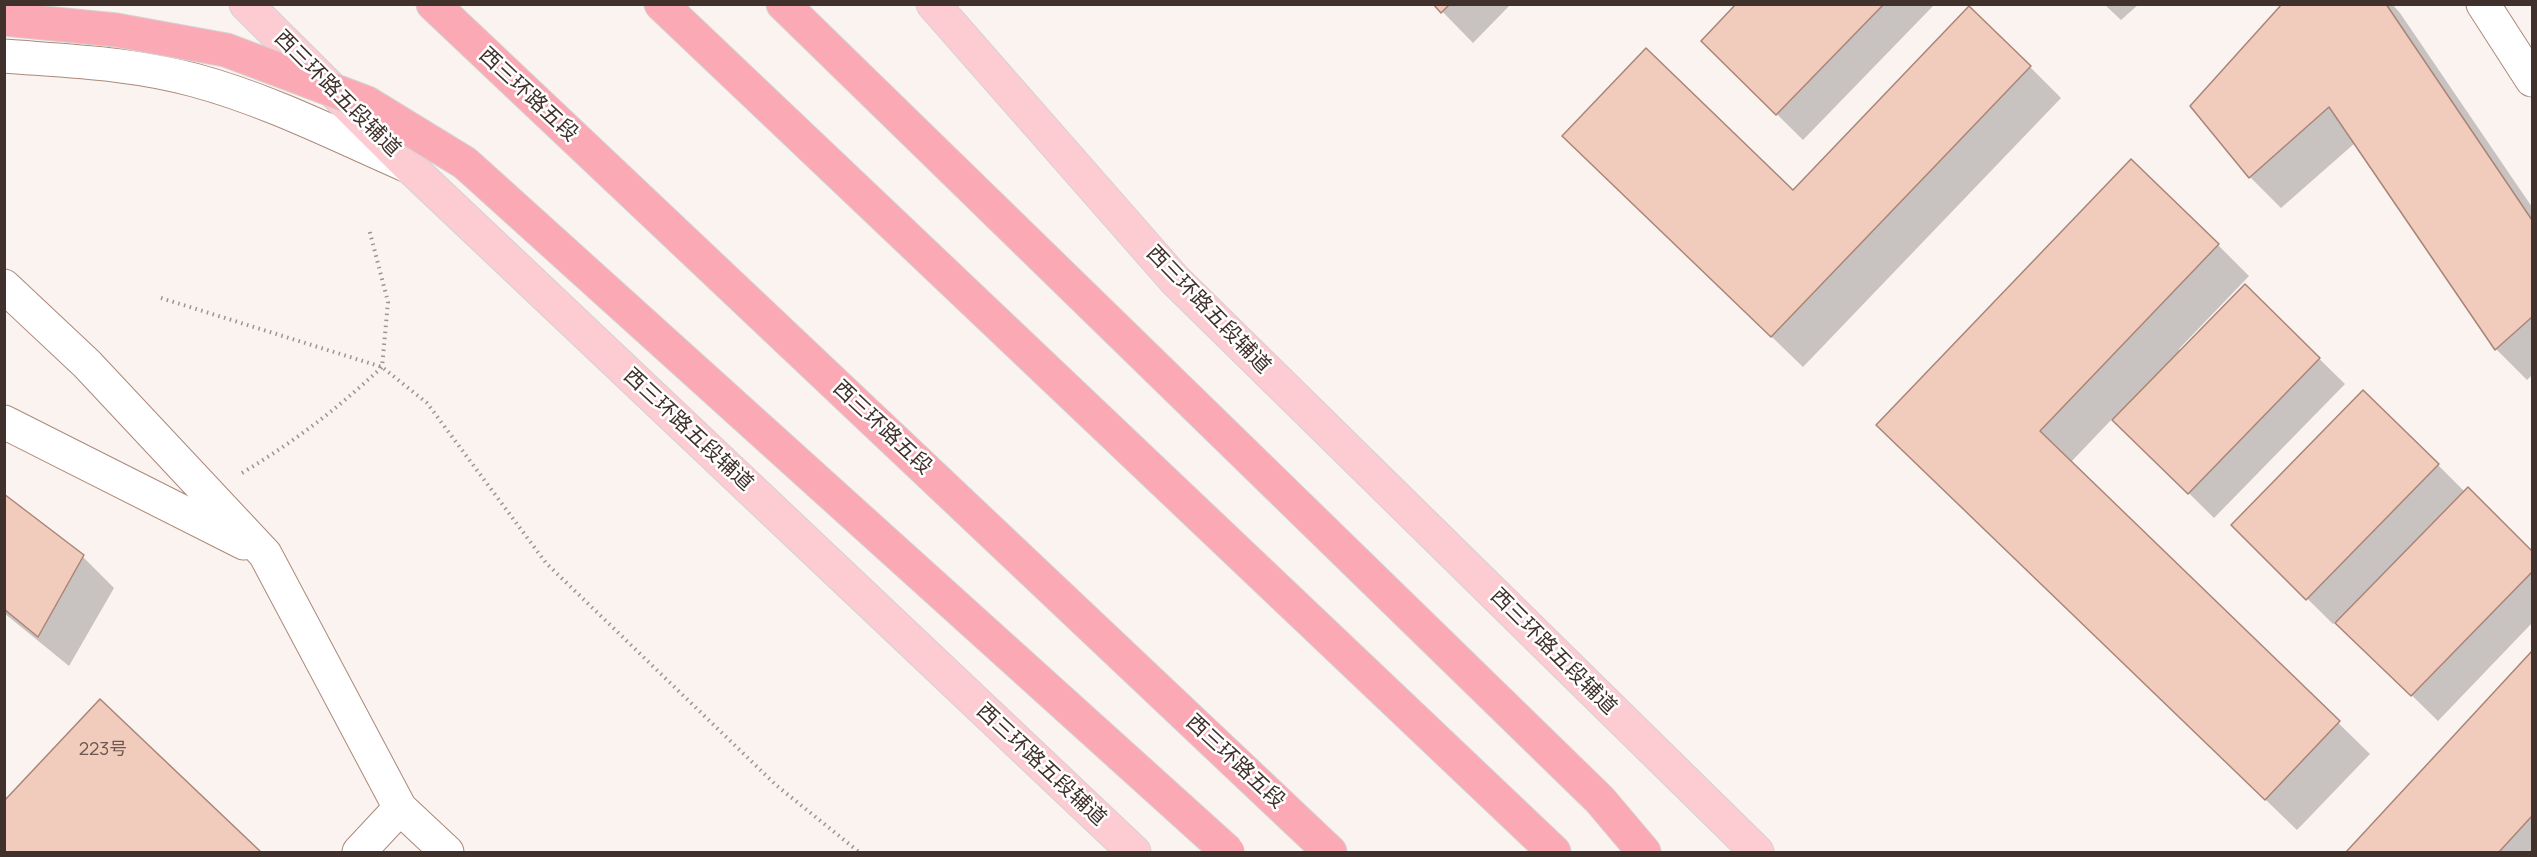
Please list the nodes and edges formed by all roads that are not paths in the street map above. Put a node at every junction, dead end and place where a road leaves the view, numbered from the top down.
1 (246, 4) edge
2 (433, 4) edge
3 (661, 4) edge
4 (783, 4) edge
5 (933, 4) edge
6 (2484, 4) edge
7 (4, 19) edge
8 (4, 56) edge
9 (2532, 80) edge
10 (411, 168) junction
11 (4, 286) edge
12 (4, 422) edge
13 (265, 554) junction
14 (400, 808) junction
15 (359, 852) edge
16 (447, 852) edge
17 (1134, 852) edge
18 (1228, 852) edge
19 (1330, 852) edge
20 (1554, 852) edge
21 (1644, 852) edge
22 (1757, 852) edge

1 - 10 main road, 西三环路五段辅道
2 - 19 highway, 西三环路五段
3 - 20 highway
4 - 21 highway
5 - 22 main road, 西三环路五段辅道
6 - 9 street
7 - 18 highway, bridge
8 - 10 street
10 - 17 main road, 西三环路五段辅道
11 - 13 street
12 - 13 street
13 - 14 street
14 - 15 street
14 - 16 street

